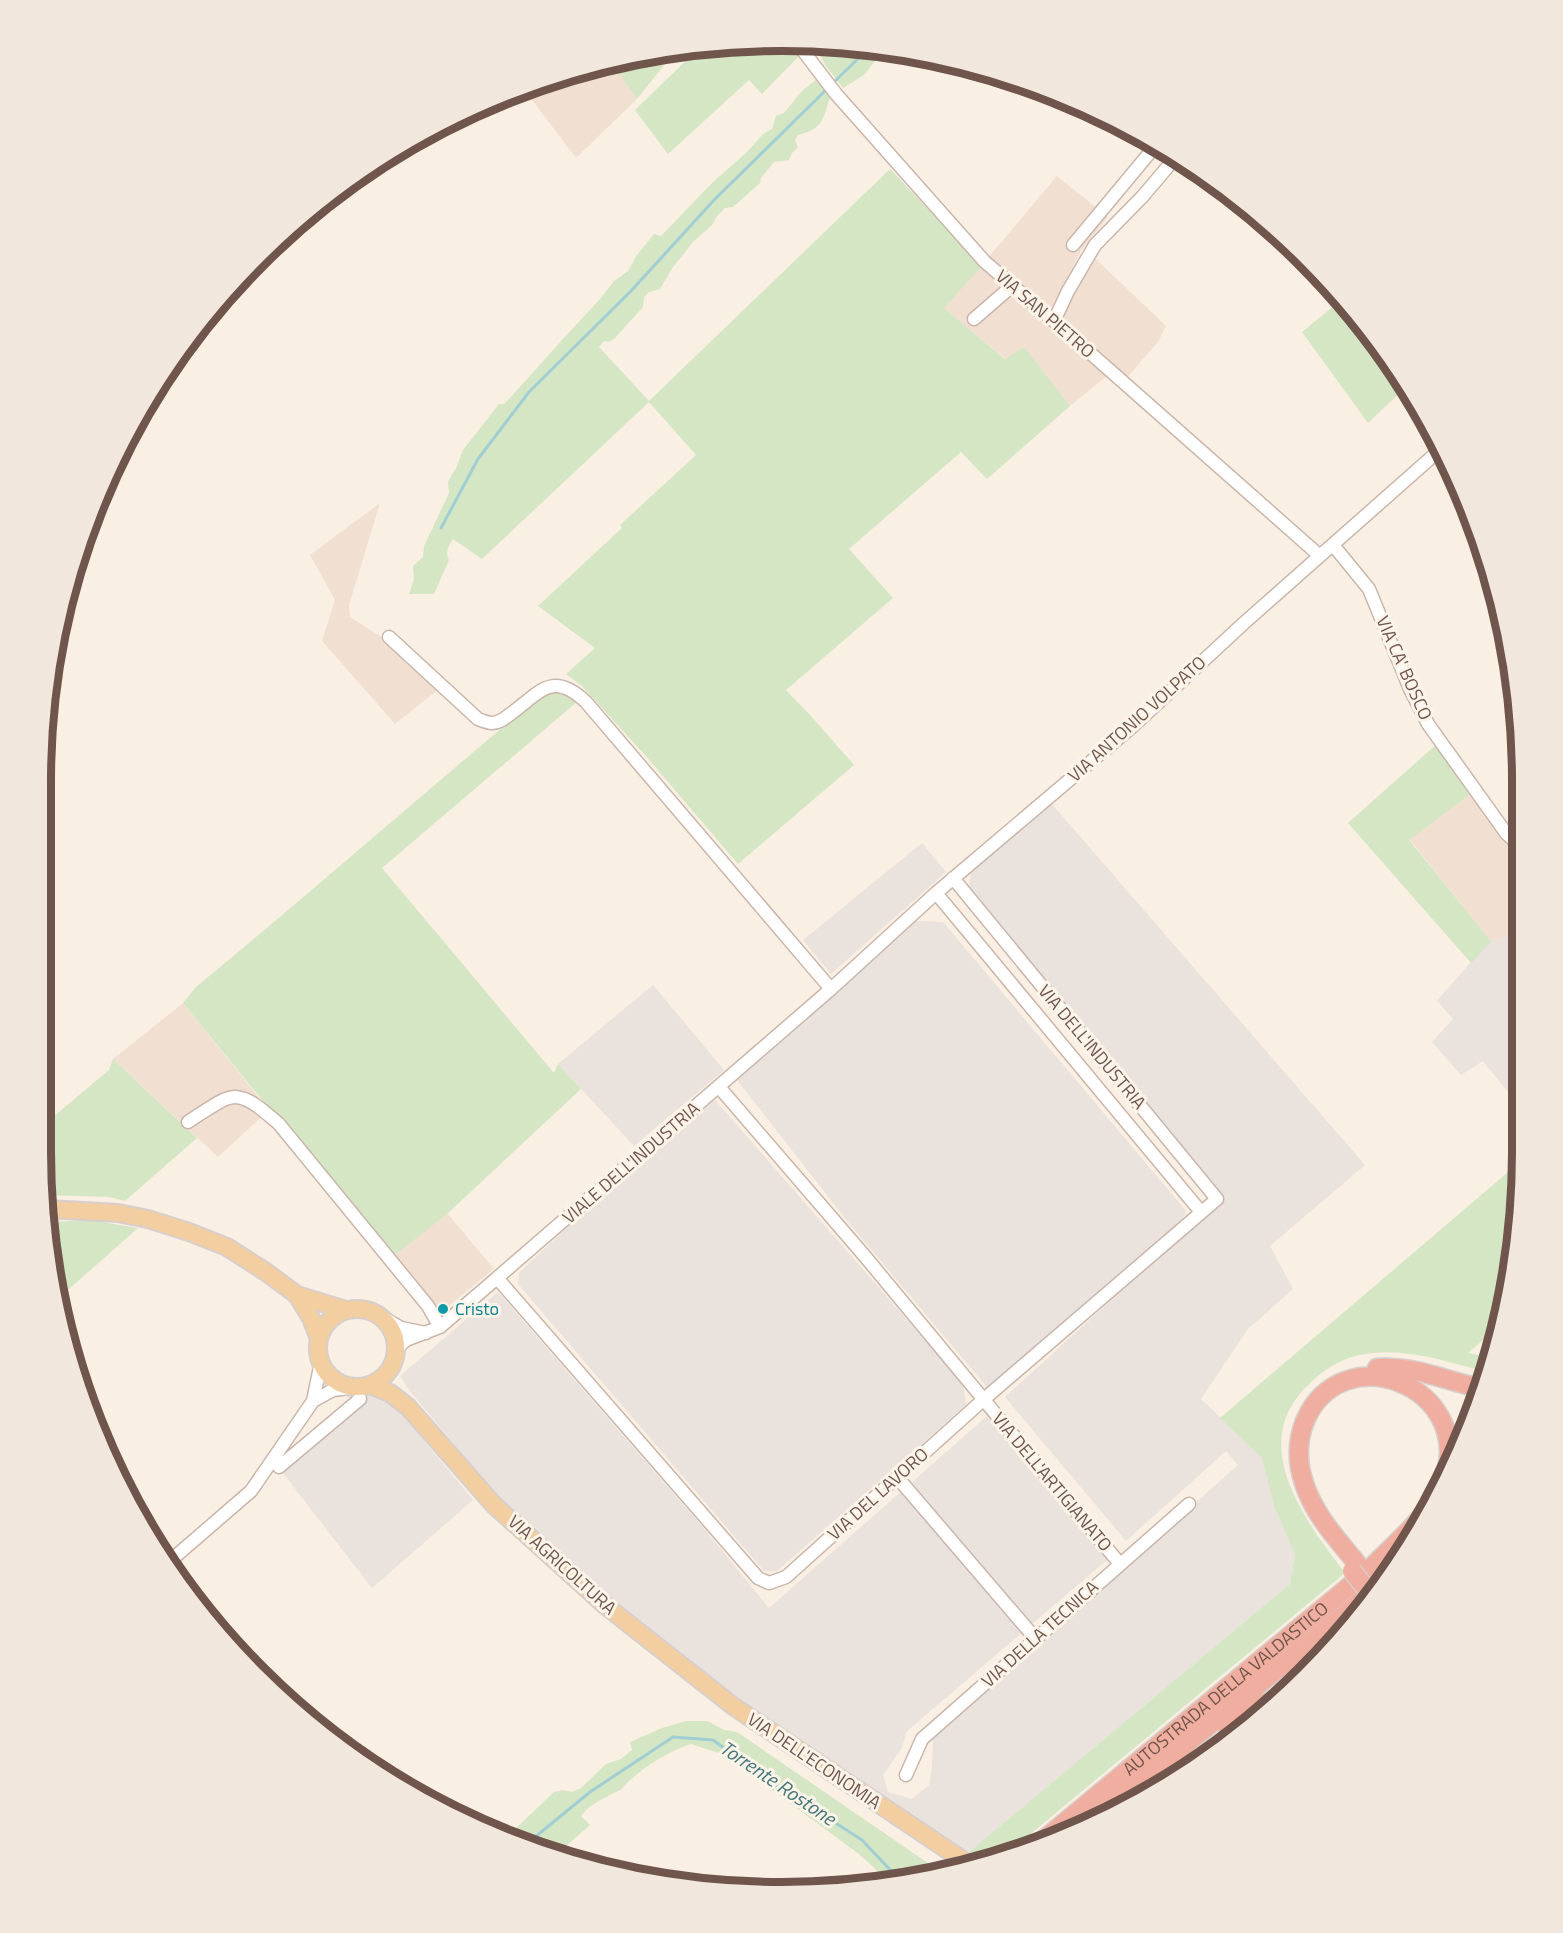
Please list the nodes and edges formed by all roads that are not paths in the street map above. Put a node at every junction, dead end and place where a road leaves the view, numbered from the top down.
1 (804, 52) edge
2 (1151, 151) edge
3 (1170, 164) edge
4 (1073, 245) dead end
5 (1012, 286) junction
6 (975, 317) dead end
7 (1054, 321) junction
8 (1435, 454) edge
9 (1333, 545) junction
10 (1320, 556) junction
11 (389, 637) dead end
12 (1512, 839) edge
13 (953, 878) junction
14 (936, 894) junction
15 (831, 989) junction
16 (719, 1087) junction
17 (188, 1122) dead end
18 (1202, 1180) junction
19 (1186, 1194) junction
20 (54, 1209) edge
21 (1201, 1212) junction
22 (498, 1278) junction
23 (297, 1295) junction
24 (346, 1310) junction
25 (375, 1313) junction
26 (440, 1327) junction
27 (428, 1333) junction
28 (320, 1339) junction
29 (395, 1357) junction
30 (321, 1362) junction
31 (1473, 1386) edge
32 (362, 1390) junction
33 (983, 1400) junction
34 (313, 1401) junction
35 (408, 1407) junction
36 (300, 1421) junction
37 (316, 1436) junction
38 (1449, 1448) edge
39 (279, 1467) dead end
40 (897, 1478) junction
41 (1189, 1504) dead end
42 (1405, 1531) edge
43 (1396, 1546) edge
44 (174, 1557) edge
45 (1120, 1564) junction
46 (1361, 1568) junction
47 (1372, 1581) edge
48 (1368, 1586) edge
49 (1348, 1612) edge
50 (1035, 1638) junction
51 (733, 1706) joint
52 (1256, 1707) edge
53 (1163, 1774) edge
54 (906, 1776) dead end
55 (1119, 1799) edge
56 (1059, 1827) edge
57 (957, 1860) edge

1 - 5 street, VIA SAN PIETRO
2 - 4 street
3 - 7 street
5 - 6 street
5 - 7 street, VIA SAN PIETRO
7 - 10 street, VIA SAN PIETRO
8 - 9 street, VIA ANTONIO VOLPATO
9 - 10 street, VIA ANTONIO VOLPATO
9 - 12 street, VIA CA' BOSCO
10 - 13 street, VIA ANTONIO VOLPATO
11 - 15 street
13 - 14 street, VIA ANTONIO VOLPATO
13 - 18 street, VIA DELL'INDUSTRIA
14 - 15 street, VIA ANTONIO VOLPATO
14 - 19 street, VIA DELL'INDUSTRIA
15 - 16 street, VIALE DELL'INDUSTRIA
16 - 22 street, VIALE DELL'INDUSTRIA
16 - 33 street
17 - 26 street
18 - 19 street
18 - 21 street, VIA DELL'INDUSTRIA
19 - 21 street, VIA DELL'INDUSTRIA
20 - 23 main road
21 - 33 street, VIA DELL'INDUSTRIA
22 - 26 street, VIALE DELL'INDUSTRIA
22 - 40 street, VIA DEL LAVORO
23 - 24 main road
23 - 28 main road
24 - 25 main road
24 - 28 main road
25 - 27 street
25 - 29 main road
26 - 27 street, VIALE DELL'INDUSTRIA
27 - 29 street, VIALE DELL'INDUSTRIA
28 - 30 main road
29 - 32 main road, VIALE DELL'INDUSTRIA
29 - 35 main road, VIA AGRICOLTURA
30 - 32 main road
30 - 34 street
31 - 46 highway
32 - 34 street, VIALE DELL'INDUSTRIA
32 - 35 main road, VIA AGRICOLTURA
32 - 37 street
33 - 40 street, VIA DEL LAVORO
33 - 45 street, VIA DELL'ARTIGIANATO
34 - 36 street
35 - 51 main road, VIA AGRICOLTURA
36 - 37 street
36 - 44 street
37 - 39 street
38 - 46 highway
40 - 50 street
41 - 45 street, VIA DELLA TECNICA
42 - 46 highway
43 - 46 highway, AUTOSTRADA DELLA VALDASTICO
45 - 50 street, VIA DELLA TECNICA
46 - 47 highway
46 - 48 highway, bridge
46 - 56 highway, AUTOSTRADA DELLA VALDASTICO
49 - 55 highway, AUTOSTRADA DELLA VALDASTICO
50 - 54 street, VIA DELLA TECNICA
51 - 57 main road, VIA DELL'ECONOMIA
52 - 53 highway

